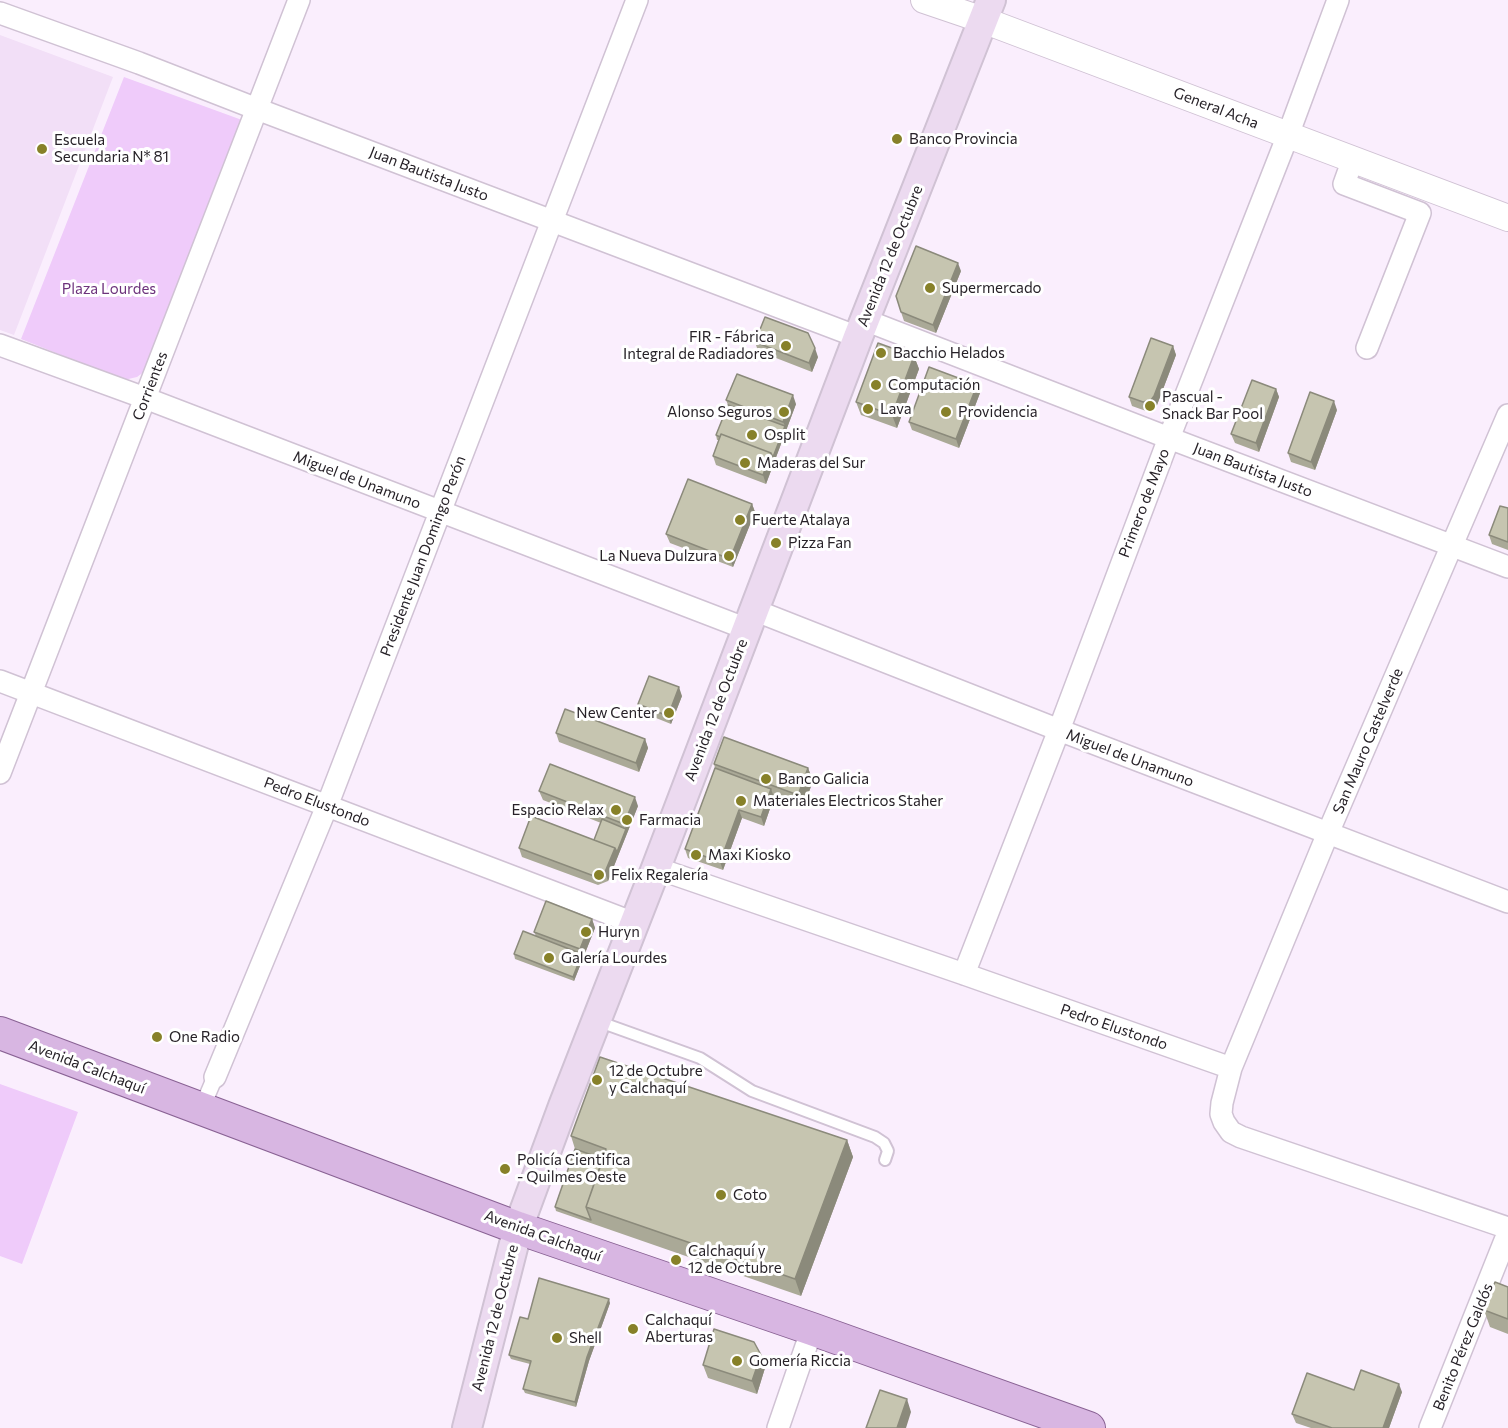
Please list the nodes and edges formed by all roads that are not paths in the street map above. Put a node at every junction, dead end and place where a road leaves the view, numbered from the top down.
1 (299, 0) edge
2 (637, 0) edge
3 (924, 0) edge
4 (1338, 0) edge
5 (987, 10) edge
6 (0, 13) edge
7 (257, 109) junction
8 (1288, 135) junction
9 (1353, 159) junction
10 (1508, 218) edge
11 (553, 221) junction
12 (861, 328) junction
13 (0, 345) edge
14 (1367, 348) dead end
15 (145, 398) junction
16 (1508, 415) edge
17 (1169, 438) junction
18 (440, 512) junction
19 (1451, 545) junction
20 (1508, 567) edge
21 (750, 619) junction
22 (0, 681) edge
23 (30, 693) junction
24 (1059, 730) junction
25 (0, 773) edge
26 (327, 806) junction
27 (1328, 833) junction
28 (656, 868) junction
29 (1508, 902) edge
30 (634, 923) junction
31 (964, 974) junction
32 (597, 1021) junction
33 (0, 1033) edge
34 (1231, 1068) junction
35 (215, 1077) joint
36 (201, 1110) junction
37 (885, 1160) dead end
38 (518, 1228) junction
39 (1508, 1231) edge
40 (812, 1329) junction
41 (467, 1428) edge
42 (778, 1428) edge
43 (1089, 1428) edge
44 (1430, 1428) edge

1 - 7 street, Corrientes
2 - 11 street, Presidente Juan Domingo Perón
3 - 5 street, General Acha
4 - 8 street, Primero de Mayo
5 - 8 street, General Acha
5 - 12 main road, Avenida 12 de Octubre
6 - 7 street, Juan Bautista Justo
7 - 11 street, Juan Bautista Justo
7 - 15 street, Corrientes
8 - 9 street, General Acha
8 - 17 street, Primero de Mayo
9 - 10 street, General Acha
9 - 14 street
11 - 12 street, Juan Bautista Justo
11 - 18 street, Presidente Juan Domingo Perón
12 - 17 street, Juan Bautista Justo
12 - 21 main road, Avenida 12 de Octubre
13 - 15 street, Miguel de Unamuno
15 - 18 street, Miguel de Unamuno
15 - 23 street, Corrientes
16 - 19 street, San Mauro Castelverde
17 - 19 street, Juan Bautista Justo
17 - 24 street, Primero de Mayo
18 - 21 street, Miguel de Unamuno
18 - 26 street, Presidente Juan Domingo Perón
19 - 20 street, Juan Bautista Justo
19 - 27 street, San Mauro Castelverde
21 - 24 street, Miguel de Unamuno
21 - 28 main road, Avenida 12 de Octubre
22 - 23 street, Pedro Elustondo
23 - 25 street, Corrientes
23 - 26 street, Pedro Elustondo
24 - 27 street, Miguel de Unamuno
24 - 31 street, Primero de Mayo
26 - 30 street, Pedro Elustondo
26 - 35 street, Presidente Juan Domingo Perón
27 - 29 street, Miguel de Unamuno
27 - 34 street, San Mauro Castelverde
28 - 30 main road, Avenida 12 de Octubre
28 - 31 street, Pedro Elustondo
30 - 32 main road, Avenida 12 de Octubre
31 - 34 street, Pedro Elustondo
32 - 37 lane
32 - 38 main road, Avenida 12 de Octubre
33 - 36 main road, Avenida Calchaquí
34 - 39 street
35 - 36 street, Presidente Juan Domingo Perón
36 - 38 main road, Avenida Calchaquí
38 - 40 main road, Avenida Calchaquí
38 - 41 main road, Avenida 12 de Octubre
39 - 44 street, Benito Pérez Galdós
40 - 42 street
40 - 43 main road, Avenida Calchaquí

